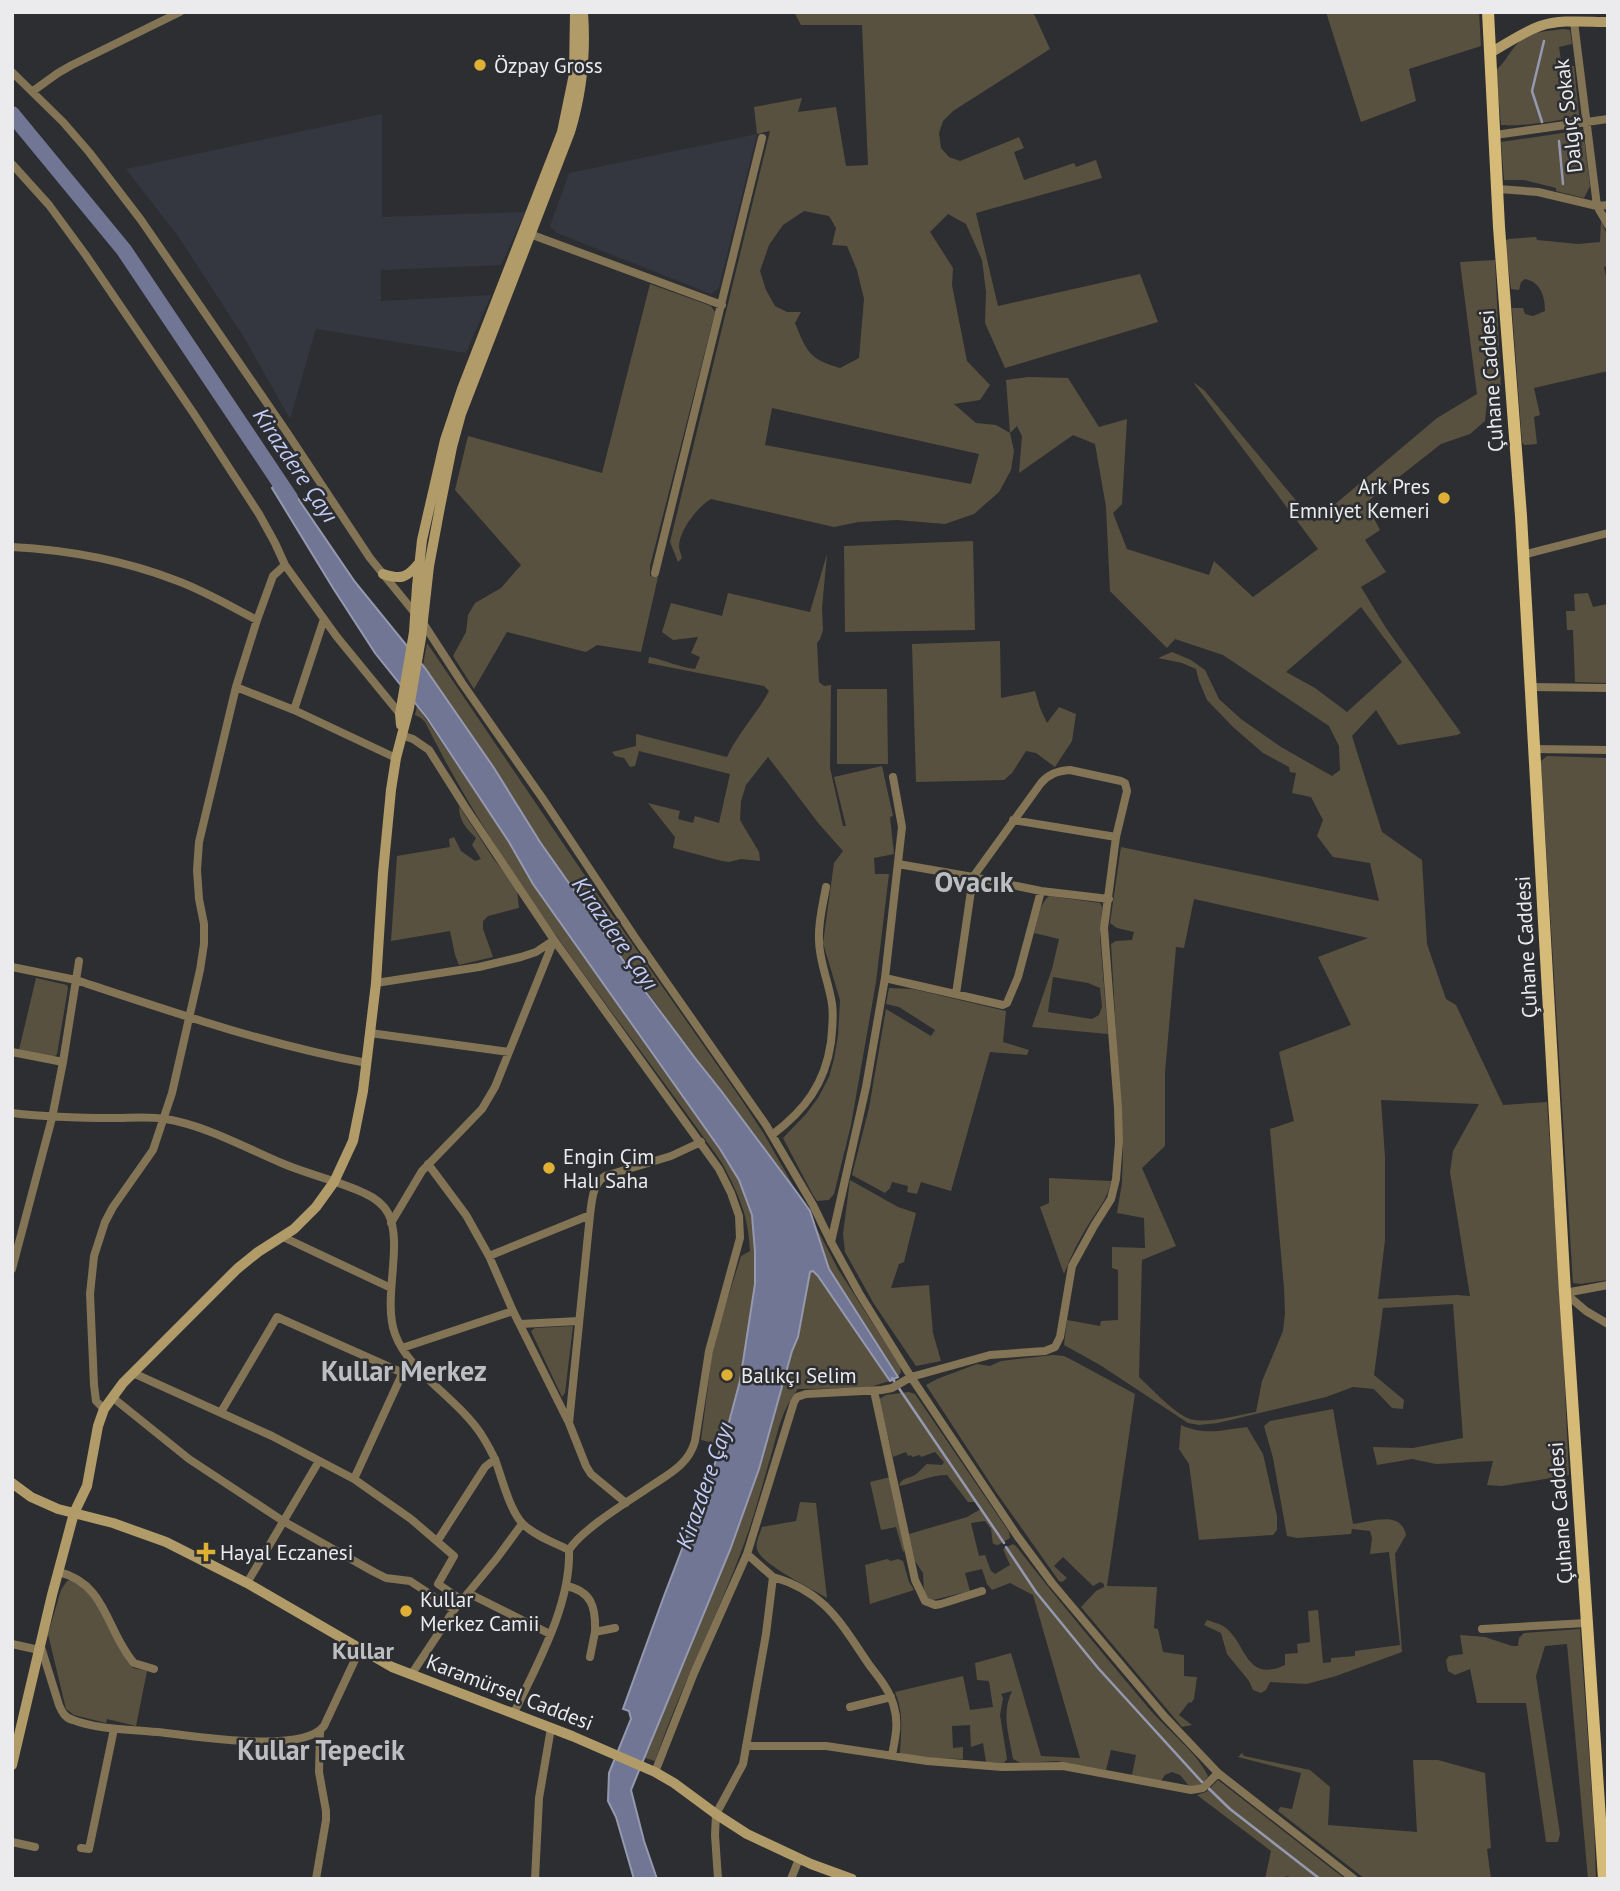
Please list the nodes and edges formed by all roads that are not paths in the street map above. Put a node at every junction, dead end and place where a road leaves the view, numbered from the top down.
1 (575, 12) edge
2 (583, 12) edge
3 (1488, 12) edge
4 (177, 13) edge
5 (1563, 17) edge
6 (1549, 18) edge
7 (1574, 22) junction
8 (1608, 22) edge
9 (1490, 53) junction
10 (12, 72) edge
11 (33, 91) junction
12 (1608, 119) edge
13 (1587, 121) junction
14 (1495, 135) junction
15 (762, 138) dead end
16 (12, 164) edge
17 (1498, 188) junction
18 (1608, 205) edge
19 (1597, 206) junction
20 (1608, 225) edge
21 (528, 234) junction
22 (722, 305) junction
23 (1608, 533) edge
24 (12, 547) edge
25 (1523, 555) junction
26 (419, 563) junction
27 (285, 565) junction
28 (655, 573) dead end
29 (383, 574) junction
30 (415, 613) junction
31 (257, 620) junction
32 (324, 620) junction
33 (423, 623) junction
34 (417, 635) junction
35 (236, 687) junction
36 (1531, 687) junction
37 (1608, 688) edge
38 (404, 707) junction
39 (294, 710) junction
40 (401, 735) junction
41 (1534, 749) junction
42 (1608, 750) edge
43 (396, 758) junction
44 (893, 777) dead end
45 (1013, 820) junction
46 (1116, 837) junction
47 (898, 864) junction
48 (973, 877) junction
49 (826, 887) dead end
50 (1041, 891) junction
51 (1109, 899) junction
52 (554, 940) junction
53 (79, 961) dead end
54 (12, 967) edge
55 (885, 978) junction
56 (76, 980) junction
57 (376, 983) junction
58 (956, 994) junction
59 (190, 1017) junction
60 (370, 1033) junction
61 (12, 1052) edge
62 (509, 1052) junction
63 (63, 1062) junction
64 (367, 1063) junction
65 (12, 1113) edge
66 (52, 1118) junction
67 (164, 1118) junction
68 (772, 1135) junction
69 (701, 1142) junction
70 (428, 1164) junction
71 (334, 1182) junction
72 (590, 1216) junction
73 (391, 1223) junction
74 (283, 1237) junction
75 (831, 1242) junction
76 (489, 1256) junction
77 (12, 1269) edge
78 (1608, 1285) edge
79 (391, 1288) junction
80 (1565, 1293) junction
81 (513, 1311) junction
82 (579, 1321) junction
83 (520, 1324) junction
84 (1608, 1324) edge
85 (402, 1348) junction
86 (410, 1359) junction
87 (133, 1373) junction
88 (402, 1373) junction
89 (908, 1379) junction
90 (874, 1391) junction
91 (112, 1397) junction
92 (104, 1409) junction
93 (220, 1412) junction
94 (569, 1423) junction
95 (495, 1459) junction
96 (319, 1461) junction
97 (354, 1479) junction
98 (12, 1483) edge
99 (625, 1503) junction
100 (74, 1513) junction
101 (283, 1521) junction
102 (522, 1524) junction
103 (438, 1541) junction
104 (569, 1550) junction
105 (747, 1553) junction
106 (59, 1572) junction
107 (773, 1577) junction
108 (247, 1583) junction
109 (566, 1586) junction
110 (982, 1591) dead end
111 (468, 1593) junction
112 (462, 1601) junction
113 (454, 1610) junction
114 (1586, 1623) junction
115 (615, 1628) dead end
116 (1482, 1629) dead end
117 (595, 1632) junction
118 (550, 1634) junction
119 (12, 1644) edge
120 (40, 1647) junction
121 (360, 1649) junction
122 (590, 1657) dead end
123 (154, 1669) dead end
124 (411, 1675) junction
125 (891, 1697) junction
126 (849, 1707) dead end
127 (514, 1713) junction
128 (551, 1728) junction
129 (114, 1729) junction
130 (320, 1732) junction
131 (746, 1746) junction
132 (892, 1755) junction
133 (12, 1765) edge
134 (655, 1772) junction
135 (1215, 1777) junction
136 (716, 1814) junction
137 (1604, 1838) edge
138 (12, 1842) edge
139 (36, 1847) dead end
140 (81, 1848) dead end
141 (799, 1859) junction
142 (316, 1879) edge
143 (535, 1879) edge
144 (718, 1879) edge
145 (791, 1879) edge
146 (852, 1879) edge
147 (1353, 1879) edge
148 (1604, 1879) edge

1 - 21 main road
2 - 21 main road
3 - 9 main road, Çuhane Caddesi
4 - 11 street
5 - 6 main road
5 - 7 main road
6 - 9 main road
7 - 8 main road
7 - 13 street, Dalgıç Sokak
9 - 14 main road, Çuhane Caddesi
10 - 11 street
11 - 29 street
12 - 13 street
13 - 14 street
13 - 19 street, Dalgıç Sokak
14 - 17 main road, Çuhane Caddesi
15 - 22 street
16 - 27 street
17 - 19 street
17 - 25 main road, Çuhane Caddesi
18 - 19 street
19 - 20 street
21 - 22 street
21 - 26 main road
21 - 33 main road
22 - 28 street
23 - 25 street
24 - 31 street
25 - 36 main road, Çuhane Caddesi
26 - 29 main road
26 - 30 main road
27 - 31 street
27 - 32 street
29 - 30 street
30 - 33 street
30 - 34 main road
31 - 35 street
32 - 38 street
32 - 39 street
33 - 34 main road
33 - 68 street
34 - 38 main road
35 - 39 street
35 - 59 street
36 - 37 street
36 - 41 main road, Çuhane Caddesi
38 - 40 main road
39 - 43 street
40 - 43 main road
40 - 52 street
41 - 42 street
41 - 80 main road, Çuhane Caddesi
43 - 57 main road
44 - 47 street
45 - 46 street
45 - 46 street
45 - 48 street
46 - 51 street
47 - 48 street
47 - 55 street
48 - 50 street
48 - 58 street
49 - 68 street
50 - 51 street
50 - 58 street
51 - 89 street
52 - 57 street
52 - 62 street
52 - 69 street
53 - 56 street
54 - 56 street
55 - 58 street
55 - 75 street
56 - 59 street
56 - 63 street
57 - 60 main road
59 - 64 street
59 - 67 street
60 - 62 street
60 - 64 main road
61 - 63 street
62 - 70 street
63 - 66 street
64 - 71 main road
65 - 66 street
66 - 67 street
66 - 77 street
67 - 71 street
67 - 92 street
68 - 75 street
69 - 72 street
69 - 99 street
70 - 73 street
70 - 76 street
71 - 73 street
71 - 74 main road
72 - 76 street
72 - 82 street
73 - 79 street
74 - 79 street
74 - 87 main road
75 - 89 street
76 - 81 street
78 - 80 street
79 - 85 street
80 - 84 street
80 - 114 main road, Çuhane Caddesi
81 - 83 street
81 - 85 street
82 - 83 street
82 - 94 street
83 - 94 street
85 - 86 street
86 - 88 street
86 - 95 street
87 - 91 main road
87 - 93 street
88 - 93 street
88 - 97 street
89 - 90 street
89 - 135 street
90 - 105 street
90 - 110 street
91 - 92 main road
91 - 101 street
92 - 100 main road
93 - 96 street
94 - 99 street
95 - 102 street
95 - 103 street
96 - 97 street
96 - 101 street
97 - 103 street
98 - 100 main road, Karamürsel Caddesi
99 - 104 street
100 - 106 main road
100 - 108 main road, Karamürsel Caddesi
101 - 108 street
101 - 113 street
102 - 104 street
102 - 111 street
103 - 112 street
104 - 109 street
105 - 107 street
105 - 134 street
106 - 120 main road
106 - 123 street
107 - 125 street
107 - 131 street
108 - 121 main road, Karamürsel Caddesi
109 - 117 street
109 - 118 street
111 - 112 street
111 - 118 street
112 - 113 street
113 - 124 street
114 - 116 street
114 - 137 main road, Çuhane Caddesi
115 - 117 street
117 - 122 street
118 - 127 street
119 - 120 street
120 - 129 street
120 - 133 main road
121 - 124 main road, Karamürsel Caddesi
121 - 130 street
124 - 127 main road, Karamürsel Caddesi
125 - 126 street
125 - 132 street
127 - 128 main road, Karamürsel Caddesi
128 - 134 main road, Karamürsel Caddesi
128 - 143 street
129 - 130 street
129 - 140 street
130 - 142 street
131 - 132 street
131 - 136 street
132 - 135 street
134 - 136 main road, Karamürsel Caddesi
135 - 147 street
136 - 141 main road, Karamürsel Caddesi
136 - 144 street
137 - 148 main road, Çuhane Caddesi
138 - 139 street
141 - 145 street
141 - 146 main road, Karamürsel Caddesi

